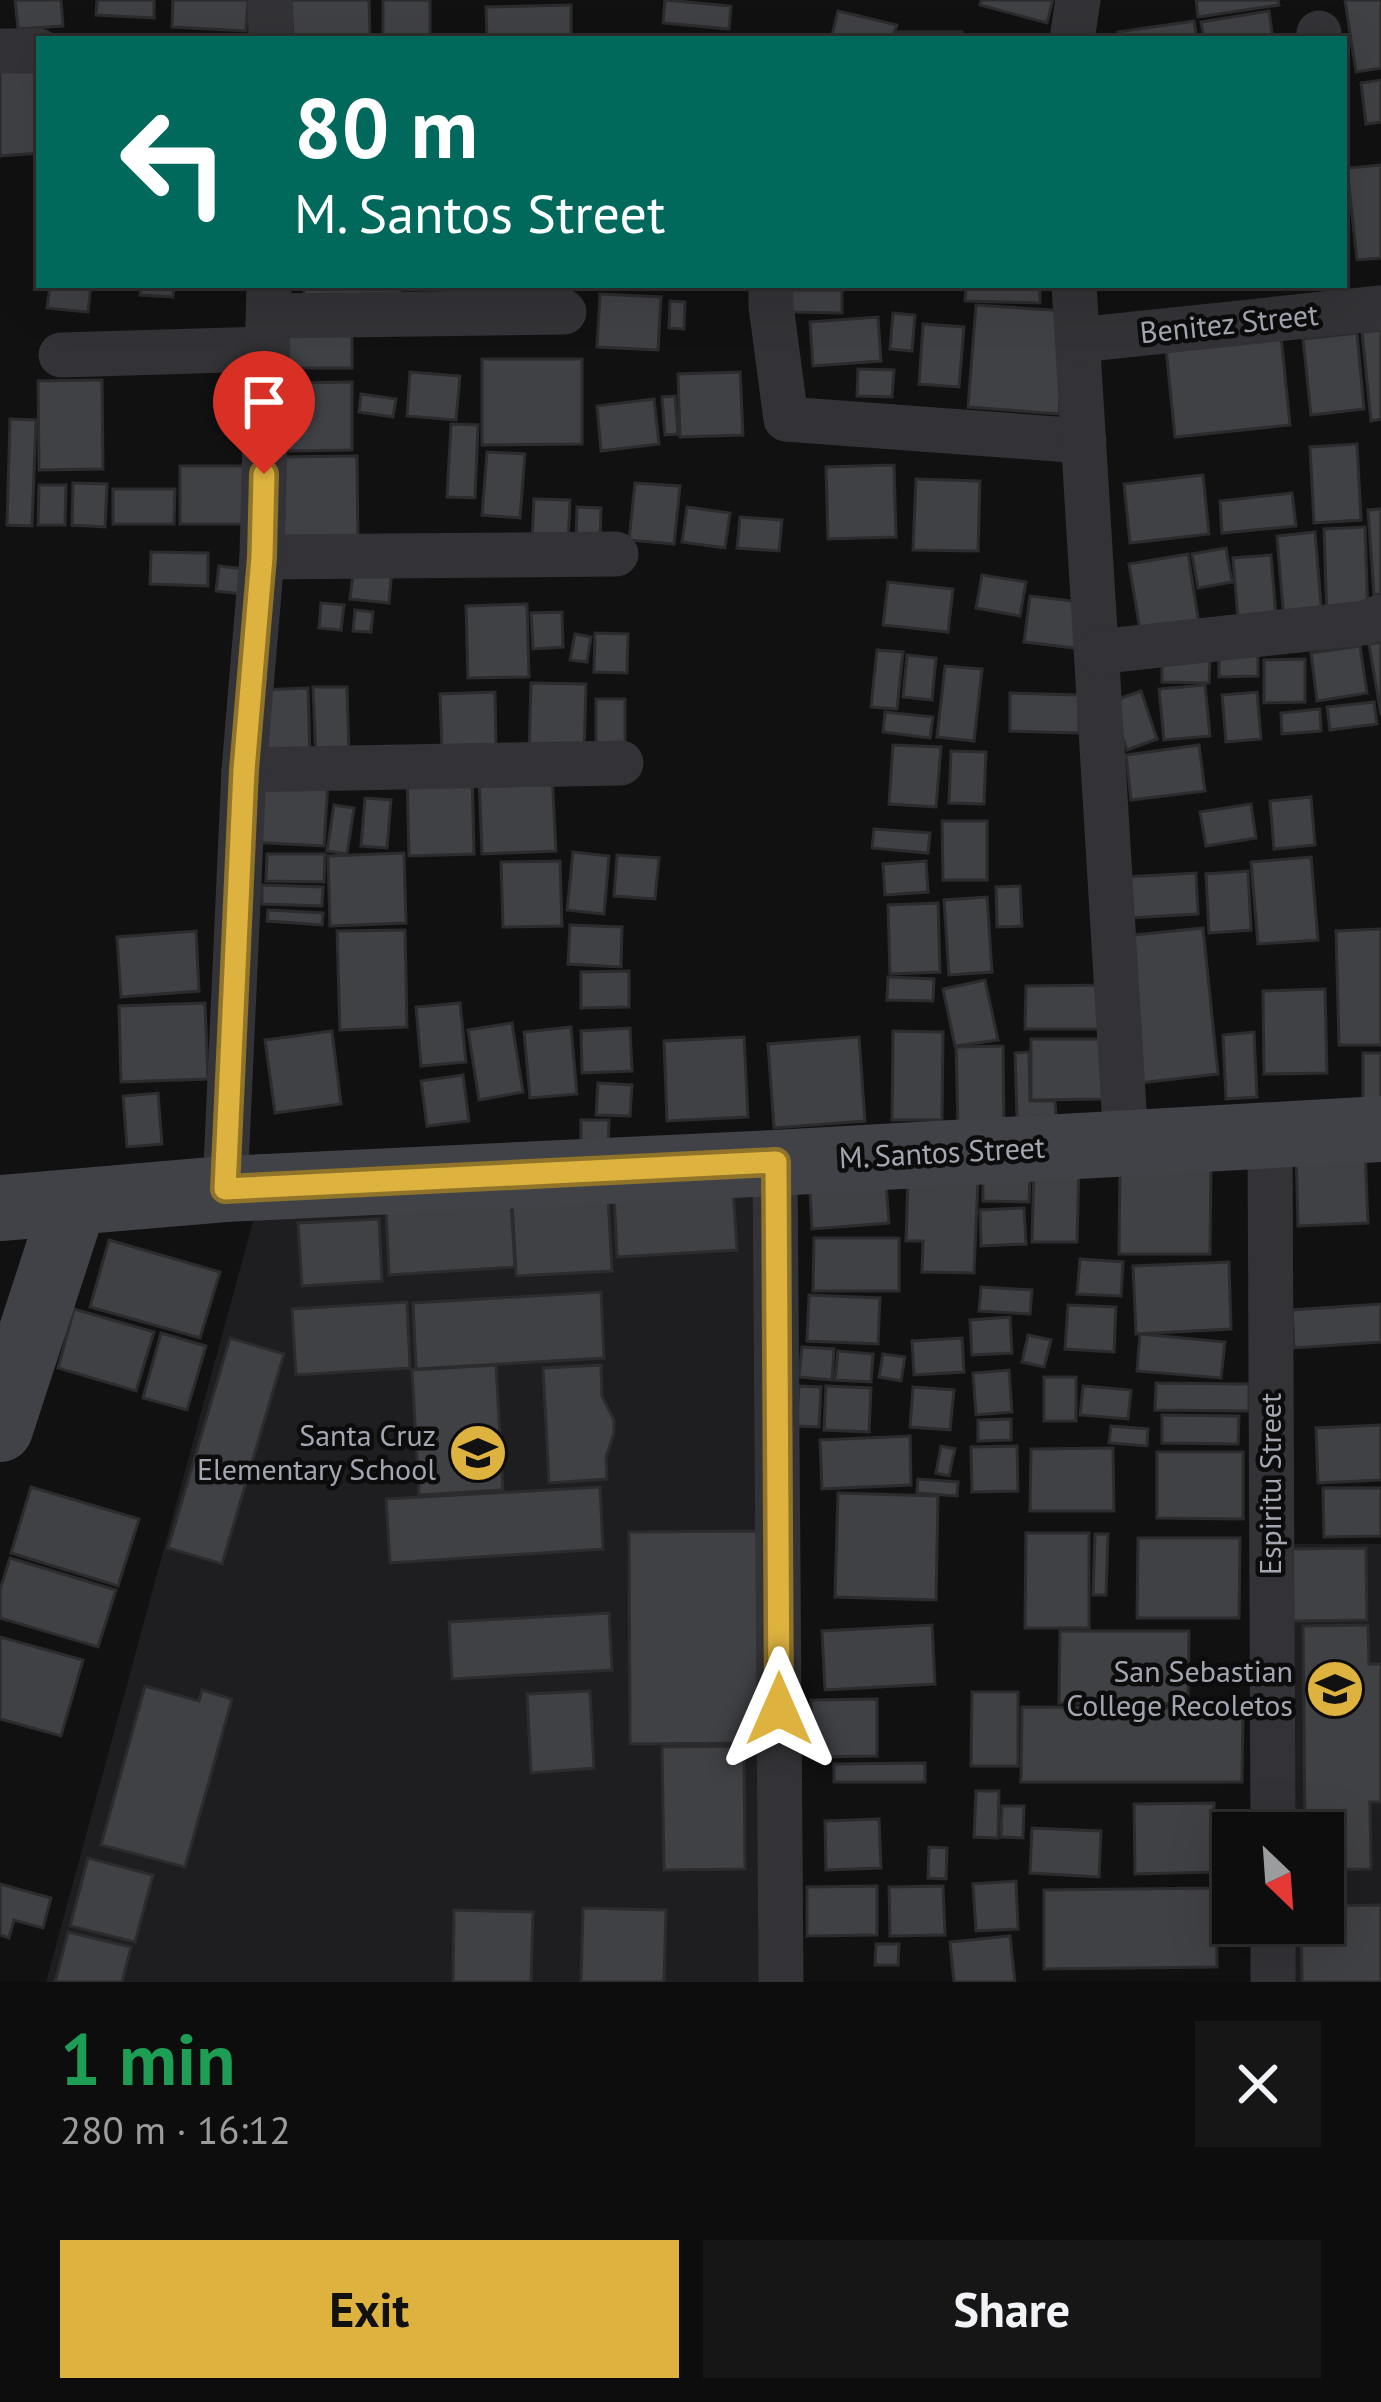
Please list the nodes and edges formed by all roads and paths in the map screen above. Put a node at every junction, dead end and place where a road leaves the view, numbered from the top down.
1 (270, 0) edge
2 (1078, 0) edge
3 (271, 36) edge
4 (1072, 36) edge
5 (0, 51) edge
6 (36, 51) edge
7 (771, 288) edge
8 (1073, 288) edge
9 (1356, 302) edge
10 (564, 312) dead end
11 (269, 317) edge
12 (1078, 340) junction
13 (61, 355) dead end
14 (1084, 441) junction
15 (616, 554) dead end
16 (262, 557) junction
17 (1381, 616) edge
18 (1097, 652) junction
19 (622, 763) dead end
20 (244, 770) junction
21 (1381, 1129) edge
22 (1270, 1134) junction
23 (1126, 1142) junction
24 (776, 1162) junction
25 (225, 1189) junction
26 (74, 1202) junction
27 (0, 1208) edge
28 (0, 1429) edge
29 (1273, 1812) edge
30 (1273, 1944) edge
31 (781, 1982) edge
32 (1273, 1982) edge

1 - 3 street
2 - 4 street
5 - 6 street
7 - 14 street
8 - 12 street
9 - 12 street, Benitez Street
10 - 11 street
11 - 13 street
11 - 16 street
12 - 14 street
14 - 18 street
15 - 16 street
16 - 20 street
17 - 18 street
18 - 23 street
19 - 20 street
20 - 25 street
21 - 22 street, M. Santos Street
22 - 23 street, M. Santos Street
22 - 29 street, Espiritu Street
23 - 24 street, M. Santos Street
24 - 25 street, M. Santos Street
24 - 31 street
25 - 26 street, M. Santos Street
26 - 27 street, M. Santos Street
26 - 28 street
30 - 32 street

